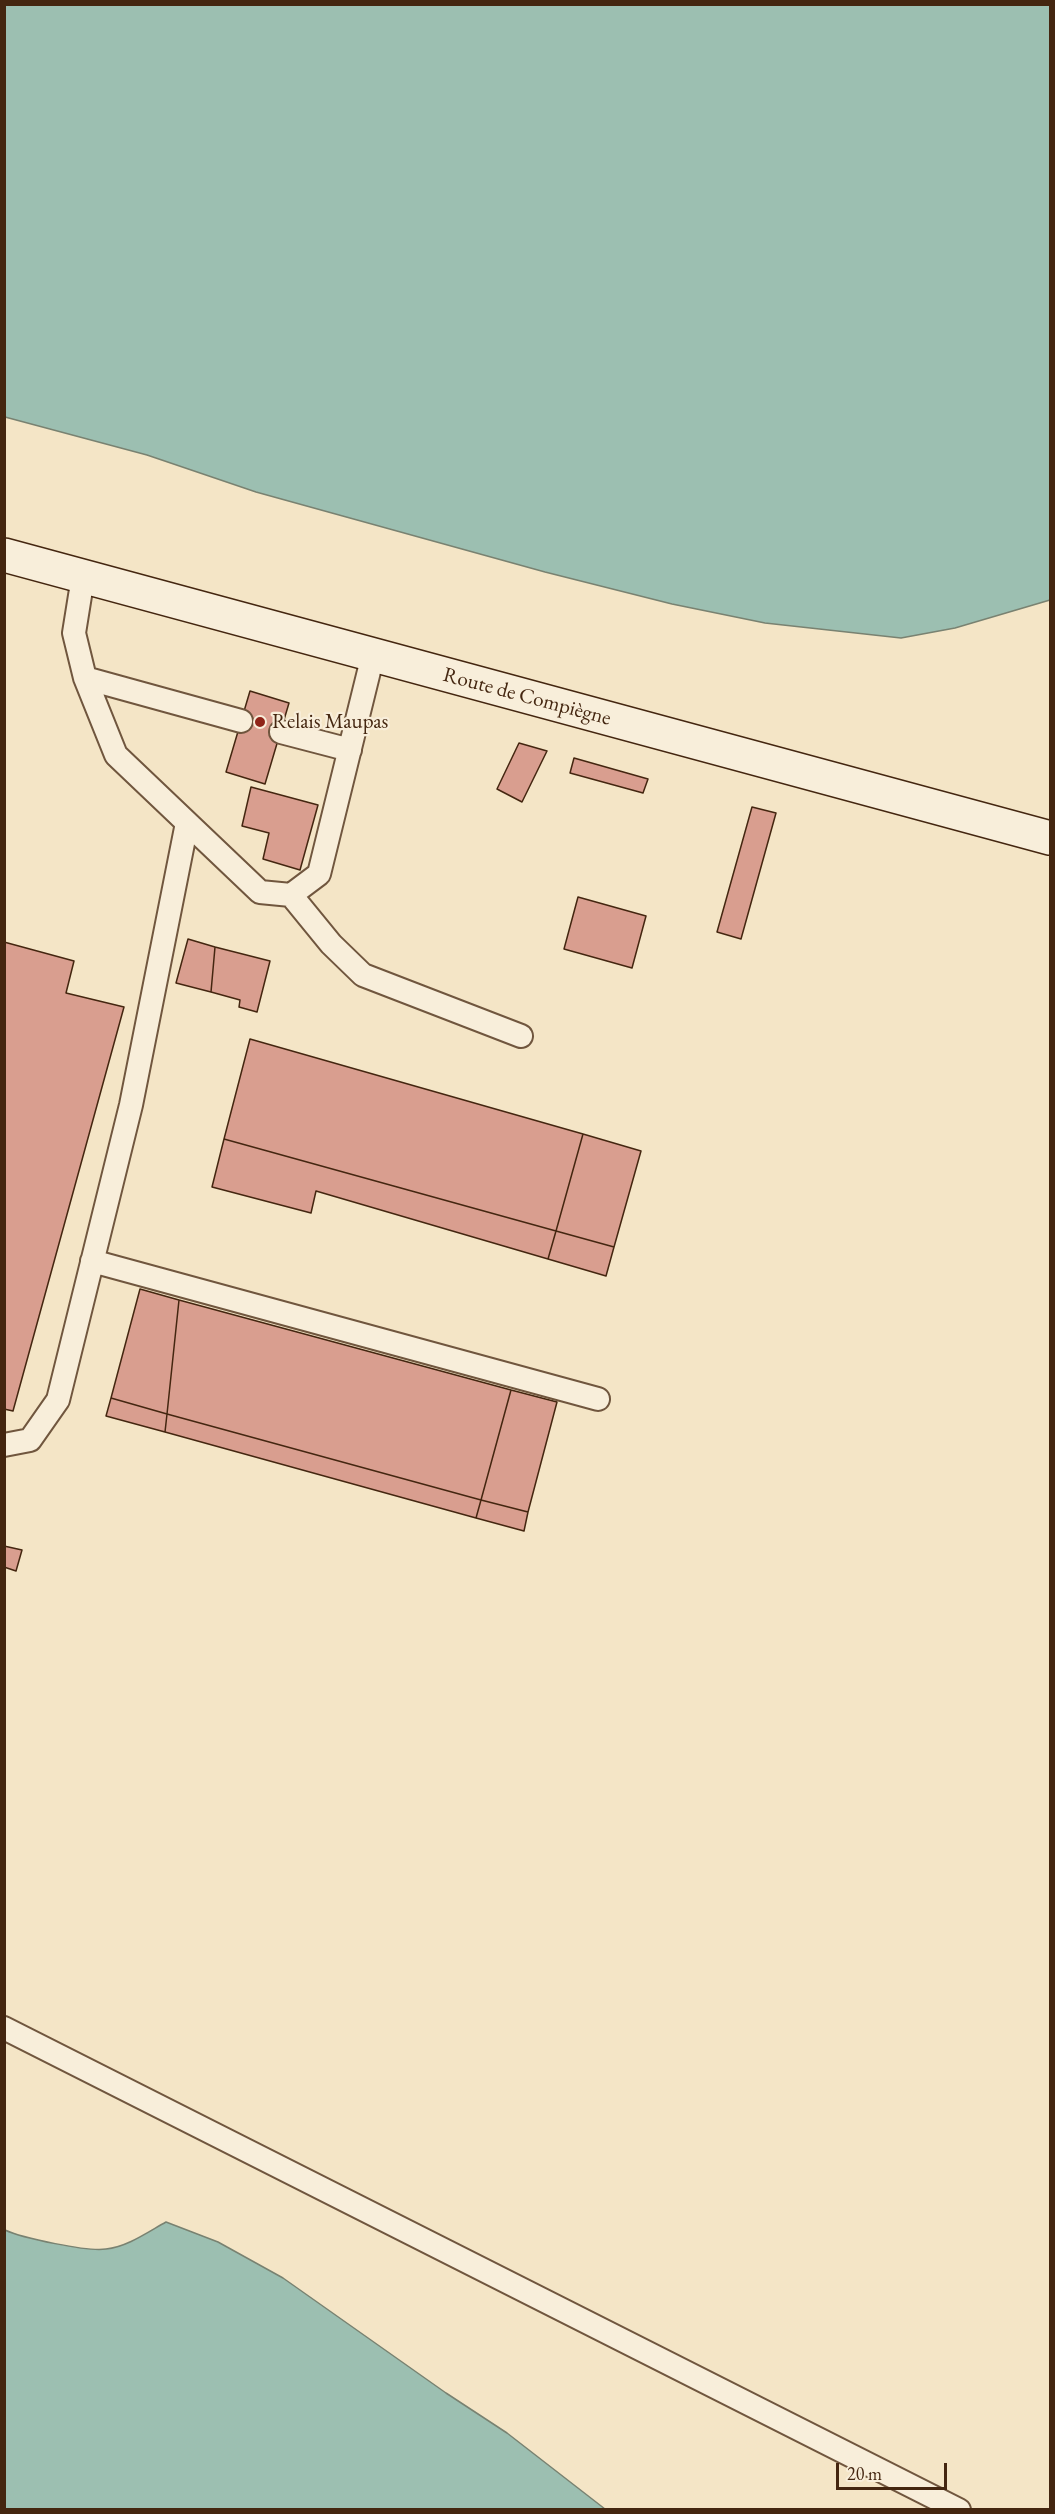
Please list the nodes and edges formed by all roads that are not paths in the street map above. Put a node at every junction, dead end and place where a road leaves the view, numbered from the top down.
1 (4, 555) edge
2 (83, 576) junction
3 (373, 655) junction
4 (85, 678) junction
5 (241, 721) dead end
6 (281, 732) dead end
7 (350, 750) junction
8 (187, 823) junction
9 (1050, 838) edge
10 (291, 895) junction
11 (521, 1036) dead end
12 (92, 1261) junction
13 (598, 1399) dead end
14 (4, 1446) edge
15 (4, 2028) edge
16 (959, 2510) edge

1 - 2 main road, Route de Compiègne
2 - 3 main road, Route de Compiègne
2 - 4 lane
3 - 7 lane
3 - 9 main road, Route de Compiègne
4 - 5 lane
4 - 8 lane
6 - 7 lane
7 - 10 lane
8 - 10 lane
8 - 12 lane
10 - 11 lane
12 - 13 lane
12 - 14 lane
15 - 16 lane

